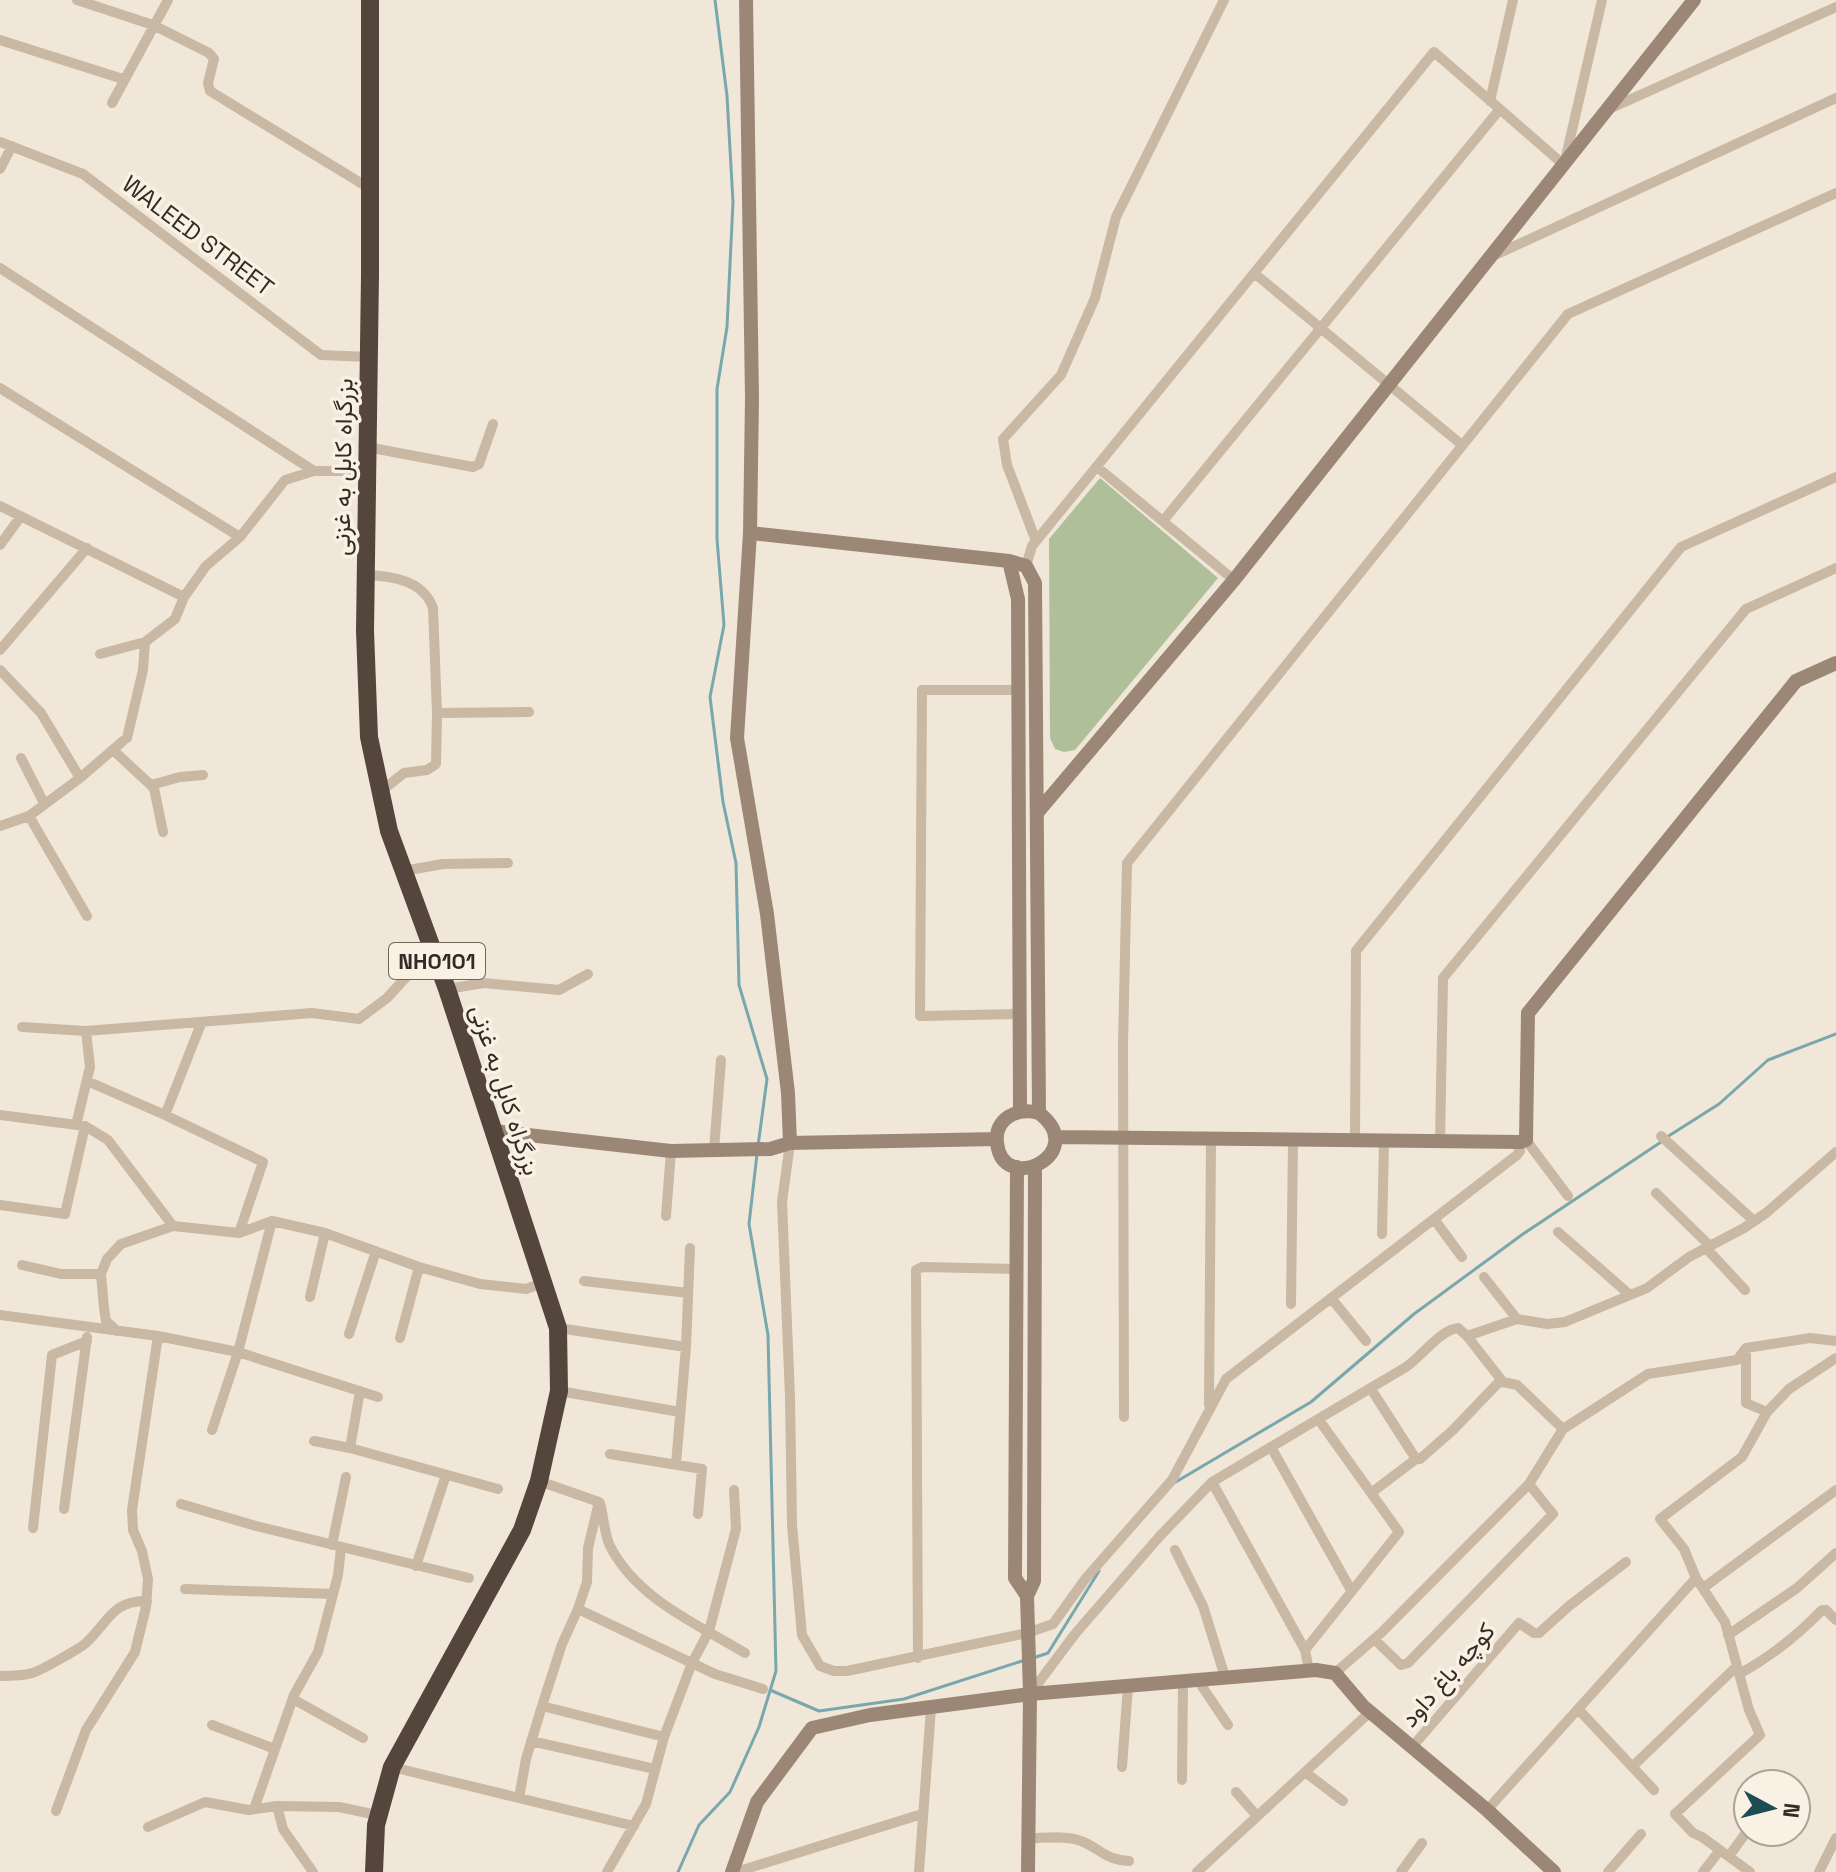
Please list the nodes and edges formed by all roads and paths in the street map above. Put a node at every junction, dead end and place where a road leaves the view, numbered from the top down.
1 (77, 0) edge
2 (168, 0) edge
3 (370, 0) edge
4 (746, 0) edge
5 (1224, 0) edge
6 (1513, 0) edge
7 (1602, 0) edge
8 (1694, 0) edge
9 (1836, 7) edge
10 (153, 25) junction
11 (0, 40) edge
12 (123, 79) junction
13 (1836, 98) edge
14 (1490, 101) junction
15 (112, 103) dead end
16 (1500, 109) junction
17 (1609, 109) junction
18 (0, 142) edge
19 (12, 146) junction
20 (1564, 165) junction
21 (0, 169) edge
22 (369, 188) junction
23 (1836, 193) edge
24 (1492, 256) junction
25 (0, 268) edge
26 (1254, 273) junction
27 (1321, 328) junction
28 (369, 357) junction
29 (1390, 385) junction
30 (0, 388) edge
31 (493, 424) dead end
32 (1462, 445) junction
33 (367, 447) junction
34 (1097, 467) junction
35 (314, 471) junction
36 (367, 471) junction
37 (1836, 477) edge
38 (0, 506) edge
39 (21, 516) junction
40 (1163, 521) junction
41 (750, 533) junction
42 (240, 537) junction
43 (1036, 541) junction
44 (0, 545) edge
45 (87, 548) junction
46 (1009, 561) junction
47 (1026, 566) junction
48 (1836, 568) edge
49 (366, 575) junction
50 (1234, 580) junction
51 (184, 597) junction
52 (145, 642) junction
53 (0, 650) edge
54 (100, 654) dead end
55 (1836, 663) edge
56 (0, 670) edge
57 (1018, 690) junction
58 (529, 712) dead end
59 (437, 713) junction
60 (113, 750) junction
61 (21, 758) dead end
62 (203, 775) dead end
63 (80, 778) junction
64 (151, 785) junction
65 (380, 792) junction
66 (44, 803) junction
67 (1037, 813) junction
68 (29, 816) junction
69 (0, 826) edge
70 (163, 832) dead end
71 (508, 863) dead end
72 (403, 871) junction
73 (87, 916) dead end
74 (438, 963) junction
75 (588, 974) dead end
76 (447, 989) junction
77 (1018, 1014) junction
78 (201, 1024) junction
79 (22, 1027) dead end
80 (86, 1031) junction
81 (721, 1060) dead end
82 (87, 1081) junction
83 (1020, 1111) junction
84 (1039, 1113) junction
85 (0, 1115) edge
86 (165, 1115) junction
87 (80, 1126) junction
88 (493, 1131) junction
89 (1661, 1136) dead end
90 (1055, 1137) junction
91 (1123, 1138) junction
92 (997, 1139) junction
93 (1211, 1139) junction
94 (1293, 1141) junction
95 (1355, 1142) junction
96 (1384, 1142) junction
97 (1521, 1142) junction
98 (790, 1143) junction
99 (1440, 1143) junction
100 (718, 1150) junction
101 (671, 1151) junction
102 (1836, 1152) edge
103 (1017, 1167) junction
104 (1035, 1167) junction
105 (1656, 1193) dead end
106 (1568, 1196) dead end
107 (0, 1205) edge
108 (666, 1216) dead end
109 (1434, 1219) junction
110 (272, 1221) junction
111 (1754, 1221) junction
112 (173, 1226) junction
113 (1558, 1232) dead end
114 (239, 1233) junction
115 (325, 1233) junction
116 (1382, 1234) dead end
117 (1708, 1247) junction
118 (690, 1248) dead end
119 (376, 1251) junction
120 (1462, 1257) dead end
121 (22, 1265) dead end
122 (419, 1267) junction
123 (1017, 1269) junction
124 (101, 1274) junction
125 (1484, 1277) dead end
126 (584, 1281) dead end
127 (542, 1283) junction
128 (1745, 1290) dead end
129 (688, 1293) junction
130 (1630, 1295) junction
131 (310, 1297) dead end
132 (1331, 1298) junction
133 (1291, 1304) dead end
134 (0, 1315) edge
135 (1517, 1319) junction
136 (88, 1327) junction
137 (558, 1328) junction
138 (117, 1331) junction
139 (349, 1334) dead end
140 (158, 1336) junction
141 (1467, 1336) junction
142 (400, 1338) dead end
143 (87, 1341) junction
144 (1366, 1341) dead end
145 (1836, 1341) edge
146 (686, 1347) junction
147 (1746, 1348) junction
148 (238, 1352) junction
149 (1836, 1358) edge
150 (1503, 1382) junction
151 (1371, 1389) junction
152 (360, 1391) junction
153 (559, 1391) junction
154 (378, 1397) dead end
155 (1209, 1409) junction
156 (680, 1412) junction
157 (1767, 1412) junction
158 (1124, 1417) dead end
159 (1319, 1420) junction
160 (1563, 1429) junction
161 (212, 1430) dead end
162 (314, 1441) dead end
163 (1271, 1447) junction
164 (350, 1448) junction
165 (610, 1454) dead end
166 (1416, 1459) junction
167 (676, 1464) junction
168 (446, 1475) junction
169 (346, 1477) dead end
170 (539, 1481) junction
171 (1212, 1482) junction
172 (1529, 1484) junction
173 (498, 1489) dead end
174 (734, 1490) dead end
175 (1836, 1490) edge
176 (1371, 1493) junction
177 (599, 1502) junction
178 (181, 1504) dead end
179 (64, 1509) dead end
180 (698, 1514) dead end
181 (33, 1528) dead end
182 (336, 1546) junction
183 (1175, 1550) dead end
184 (1836, 1553) edge
185 (1626, 1562) dead end
186 (416, 1566) junction
187 (469, 1578) dead end
188 (1696, 1578) junction
189 (1703, 1588) junction
190 (185, 1589) dead end
191 (1351, 1590) junction
192 (333, 1594) junction
193 (1027, 1596) junction
194 (147, 1601) junction
195 (578, 1609) junction
196 (1836, 1620) edge
197 (709, 1631) junction
198 (1027, 1633) junction
199 (1728, 1635) junction
200 (1374, 1639) junction
201 (1305, 1650) junction
202 (745, 1653) dead end
203 (918, 1658) junction
204 (692, 1663) junction
205 (1738, 1670) junction
206 (1309, 1671) junction
207 (1335, 1673) junction
208 (0, 1676) edge
209 (1225, 1677) junction
210 (1190, 1680) junction
211 (1128, 1686) junction
212 (763, 1689) dead end
213 (1030, 1694) junction
214 (293, 1699) junction
215 (542, 1706) junction
216 (931, 1708) junction
217 (1579, 1710) junction
218 (1370, 1712) junction
219 (212, 1725) dead end
220 (1228, 1725) dead end
221 (664, 1737) junction
222 (363, 1738) dead end
223 (531, 1741) junction
224 (1412, 1747) junction
225 (275, 1749) junction
226 (392, 1767) junction
227 (1122, 1767) dead end
228 (1632, 1767) junction
229 (655, 1769) junction
230 (1305, 1772) junction
231 (1182, 1780) dead end
232 (1654, 1790) dead end
233 (1236, 1792) dead end
234 (519, 1798) junction
235 (1343, 1801) dead end
236 (277, 1806) junction
237 (254, 1809) junction
238 (1487, 1810) junction
239 (56, 1811) dead end
240 (922, 1814) junction
241 (1257, 1816) junction
242 (376, 1825) junction
243 (634, 1826) junction
244 (148, 1827) dead end
245 (1641, 1834) dead end
246 (1029, 1838) junction
247 (1836, 1838) edge
248 (1422, 1843) dead end
249 (1732, 1845) edge
250 (1724, 1853) junction
251 (1116, 1860) junction
252 (1129, 1861) dead end
253 (313, 1872) edge
254 (374, 1872) edge
255 (607, 1872) edge
256 (734, 1872) edge
257 (919, 1872) edge
258 (1028, 1872) edge
259 (1111, 1872) edge
260 (1197, 1872) edge
261 (1401, 1872) edge
262 (1554, 1872) edge
263 (1608, 1872) edge
264 (1703, 1872) edge
265 (1750, 1872) edge
266 (1819, 1872) edge

1 - 10 street
2 - 10 street
3 - 22 highway, بزرگراه کابل به غزنی / NH0101
4 - 41 street
5 - 43 street
6 - 14 street
7 - 20 street
8 - 17 street
9 - 17 street
10 - 12 street
10 - 22 street
11 - 12 street
12 - 15 street
13 - 24 street
14 - 16 street
14 - 26 street
16 - 20 street
16 - 27 street
17 - 20 street
18 - 19 street, WALEED STREET
19 - 21 street
19 - 28 street, WALEED STREET
20 - 24 street
22 - 28 highway, بزرگراه کابل به غزنی / NH0101
23 - 32 street
24 - 29 street
25 - 35 street
26 - 27 street
26 - 34 street
27 - 29 street
27 - 40 street
28 - 33 highway, بزرگراه کابل به غزنی / NH0101
29 - 32 street
29 - 50 street
30 - 42 street
31 - 33 street
32 - 91 street
33 - 36 highway, بزرگراه کابل به غزنی / NH0101
34 - 40 street
34 - 43 street
35 - 36 street
35 - 42 street
36 - 49 highway, بزرگراه کابل به غزنی / NH0101
37 - 95 street
38 - 39 street
39 - 44 street
39 - 45 street
40 - 50 street
41 - 46 street
41 - 98 street
42 - 51 street
43 - 47 street
45 - 51 street
45 - 53 street
46 - 47 street
46 - 57 street
47 - 67 street
48 - 99 street
49 - 59 street
49 - 65 highway, بزرگراه کابل به غزنی / NH0101
50 - 67 street
51 - 52 street
52 - 54 street
52 - 60 street
55 - 97 street
56 - 63 street
57 - 77 street
57 - 77 street
58 - 59 street
59 - 65 street
60 - 63 street
60 - 64 street
61 - 66 street
62 - 64 street
63 - 66 street
64 - 70 street
65 - 72 highway, بزرگراه کابل به غزنی / NH0101
66 - 68 street
67 - 84 street
68 - 69 street
68 - 73 street
71 - 72 street
72 - 74 highway, بزرگراه کابل به غزنی / NH0101
74 - 76 highway, بزرگراه کابل به غزنی / NH0101
74 - 78 street
75 - 76 street
76 - 88 highway, بزرگراه کابل به غزنی / NH0101
77 - 83 street
78 - 80 street
78 - 86 street
79 - 80 street
80 - 82 street
81 - 100 street
82 - 86 street
82 - 87 street
83 - 84 street
83 - 92 street
84 - 90 street
85 - 87 street
86 - 114 street
87 - 107 street
87 - 112 street
88 - 101 street
88 - 127 highway, بزرگراه کابل به غزنی / NH0101
89 - 111 street
90 - 91 street
90 - 104 street
91 - 93 street
91 - 158 street
92 - 98 street
92 - 103 street
93 - 94 street
93 - 155 street
94 - 95 street
94 - 133 street
95 - 96 street
96 - 99 street
96 - 116 street
97 - 99 street
97 - 106 street
97 - 109 street
98 - 100 street
98 - 203 street
100 - 101 street
101 - 108 street
102 - 111 street
103 - 104 street
103 - 123 street
104 - 193 street
105 - 117 street
109 - 120 street
109 - 132 street
110 - 114 street
110 - 115 street
110 - 148 street
111 - 117 street
112 - 114 street
112 - 124 street
113 - 130 street
115 - 119 street
115 - 131 street
117 - 128 street
117 - 130 street
118 - 129 street
119 - 122 street
119 - 139 street
121 - 124 street
122 - 127 street
122 - 142 street
123 - 193 street
123 - 203 street
124 - 138 street
125 - 135 street
126 - 129 street
127 - 137 highway, بزرگراه کابل به غزنی / NH0101
129 - 146 street
130 - 135 street
132 - 144 street
132 - 155 street
134 - 136 street
135 - 141 street
136 - 138 street
136 - 143 street
137 - 146 street
137 - 153 highway, بزرگراه کابل به غزنی / NH0101
138 - 140 street
140 - 148 street
140 - 194 street
141 - 150 street
141 - 151 street
143 - 179 street
143 - 181 street
145 - 147 street
146 - 156 street
147 - 157 street
147 - 160 street
148 - 152 street
148 - 161 street
149 - 157 street
150 - 160 street
150 - 166 street
151 - 159 street
151 - 166 street
152 - 154 street
152 - 164 street
153 - 156 street
153 - 170 highway, بزرگراه کابل به غزنی / NH0101
155 - 198 street
156 - 167 street
157 - 188 street
159 - 163 street
159 - 176 street
160 - 172 street
162 - 164 street
163 - 171 street
163 - 191 street
164 - 168 street
165 - 167 street
166 - 176 street
167 - 180 street
168 - 173 street
168 - 186 street
169 - 182 street
170 - 177 street
170 - 226 highway, بزرگراه کابل به غزنی / NH0101
171 - 201 street
171 - 213 street
172 - 200 street
172 - 200 street
174 - 197 street
175 - 189 street
176 - 191 street
177 - 195 street
177 - 197 street
178 - 182 street
182 - 186 street
182 - 192 street
183 - 209 street
184 - 199 street
185 - 224 street, کوچه باغ داود
186 - 187 street
188 - 189 street
188 - 217 street
189 - 199 street
190 - 192 street
191 - 201 street
192 - 214 street
193 - 198 street
194 - 208 street
194 - 239 street
195 - 204 street
195 - 215 street
196 - 205 street
197 - 202 street
197 - 204 street
198 - 203 street
198 - 213 street
199 - 205 street
200 - 207 street
201 - 206 street
204 - 212 street
204 - 221 street
205 - 228 street
205 - 250 street
206 - 207 street
206 - 209 street
207 - 218 street
209 - 210 street
210 - 211 street
210 - 220 street
210 - 231 street
211 - 213 street
211 - 227 street
213 - 216 street
213 - 246 street
214 - 222 street
214 - 225 street
215 - 221 street
215 - 223 street
216 - 240 street
216 - 256 street
217 - 228 street
217 - 238 street
218 - 224 street
218 - 230 street
219 - 225 street
221 - 229 street
223 - 229 street
223 - 234 street
224 - 238 street
225 - 237 street
226 - 234 street
226 - 242 highway, بزرگراه کابل به غزنی / NH0101
228 - 232 street
229 - 243 street
230 - 235 street
230 - 241 street
233 - 241 street
234 - 243 street
236 - 237 street
236 - 242 street
236 - 253 street
237 - 244 street
238 - 262 street
240 - 256 street
240 - 257 street
241 - 260 street
242 - 254 highway, بزرگراه کابل به غزنی / NH0101
243 - 255 street
245 - 263 street
246 - 251 street
246 - 258 street
247 - 266 street
248 - 261 street
249 - 250 street
250 - 264 street
250 - 265 street
251 - 252 street
251 - 259 street

